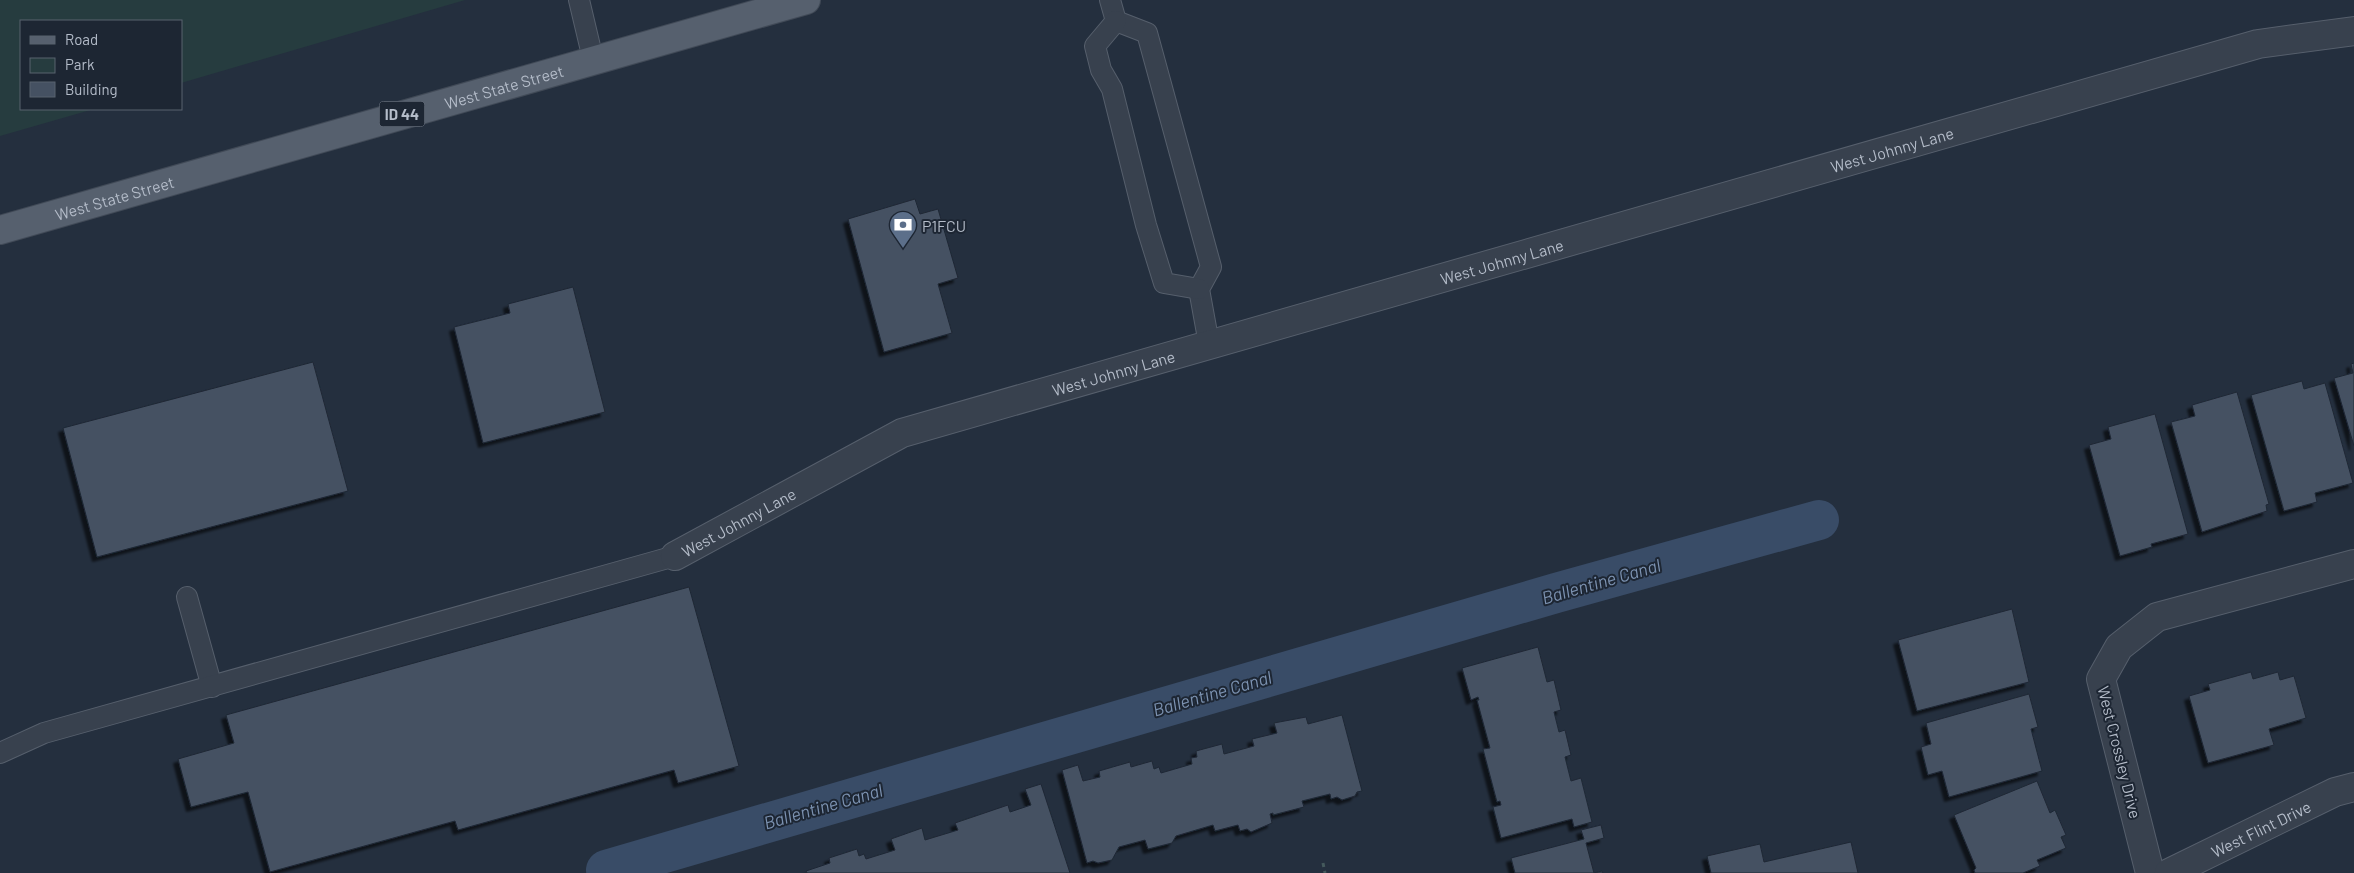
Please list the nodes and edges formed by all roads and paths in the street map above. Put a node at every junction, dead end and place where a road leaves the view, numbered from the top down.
1 (579, 0) edge
2 (806, 0) edge
3 (1110, 0) edge
4 (1116, 21) junction
5 (2354, 31) edge
6 (594, 59) junction
7 (0, 230) edge
8 (1199, 289) junction
9 (1209, 344) junction
10 (675, 556) joint
11 (2354, 564) edge
12 (187, 597) dead end
13 (212, 686) junction
14 (0, 753) edge
15 (2354, 787) edge
16 (1323, 863) dead end
17 (1326, 873) edge
18 (2150, 873) edge
19 (2169, 873) edge

1 - 6 lane
2 - 6 main road, West State Street / ID 44
3 - 4 lane
4 - 8 lane
4 - 8 lane
5 - 9 street, West Johnny Lane
6 - 7 main road, West State Street / ID 44
8 - 9 lane
9 - 10 street, West Johnny Lane
10 - 13 lane
11 - 18 street, West Crossley Drive
12 - 13 lane
13 - 14 lane
15 - 19 street, West Flint Drive
16 - 17 path

